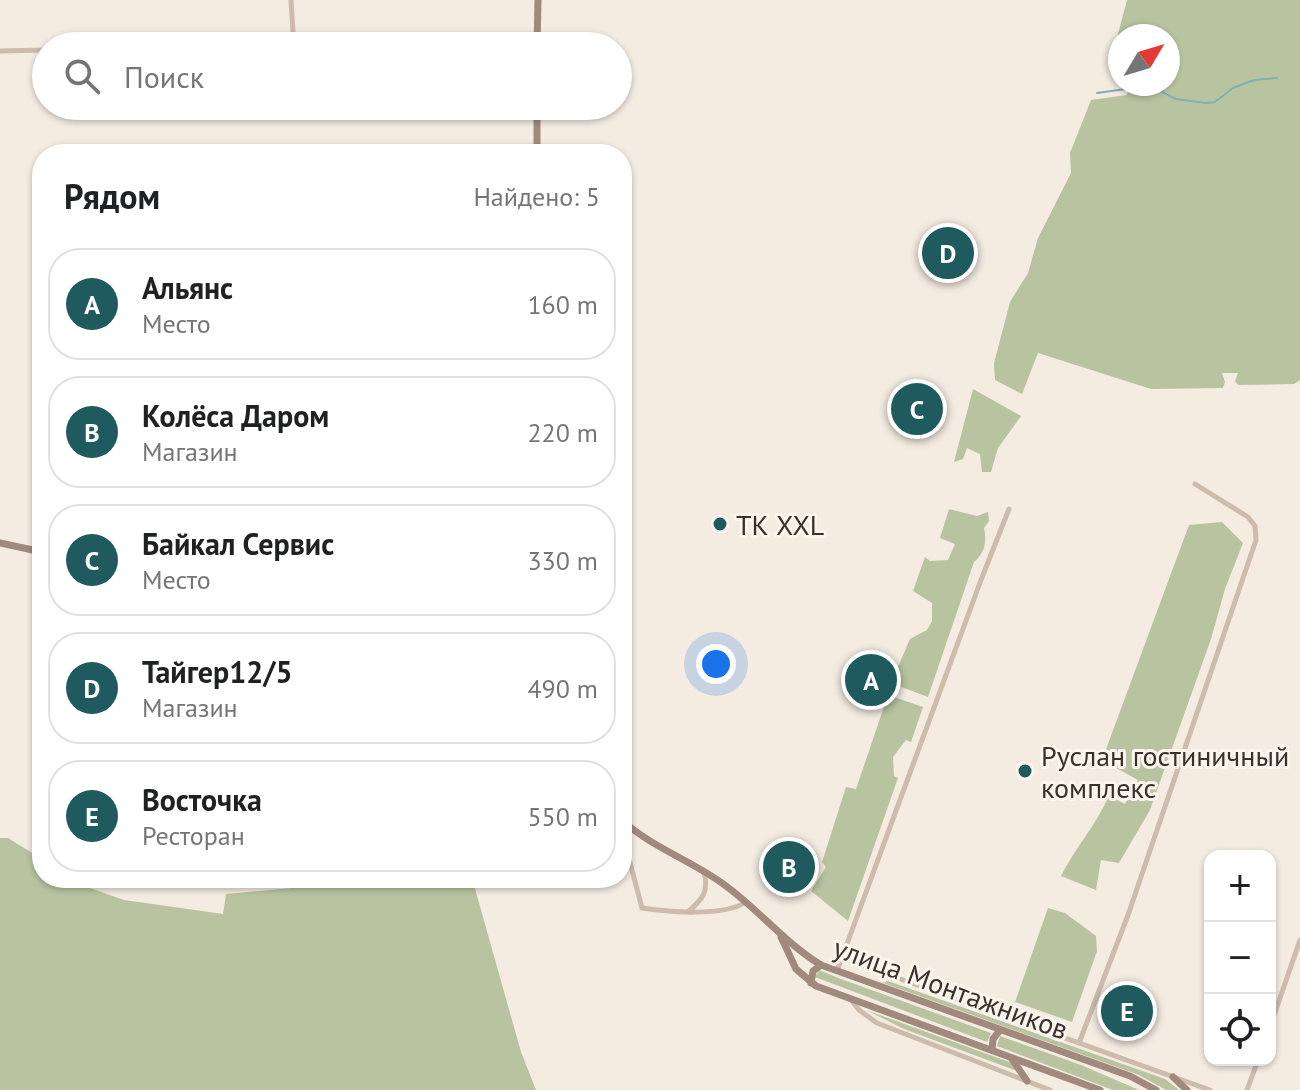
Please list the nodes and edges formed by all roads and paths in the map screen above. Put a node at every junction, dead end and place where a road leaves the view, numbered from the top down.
1 (291, 0) edge
2 (538, 0) edge
3 (293, 32) edge
4 (537, 32) edge
5 (32, 50) edge
6 (0, 51) edge
7 (537, 120) edge
8 (537, 144) edge
9 (1195, 484) dead end
10 (1009, 509) dead end
11 (0, 543) edge
12 (32, 550) edge
13 (632, 828) edge
14 (632, 870) edge
15 (704, 871) junction
16 (746, 902) junction
17 (689, 911) junction
18 (780, 935) junction
19 (1300, 940) edge
20 (842, 958) junction
21 (821, 965) junction
22 (837, 971) junction
23 (882, 974) junction
24 (868, 982) junction
25 (811, 983) junction
26 (851, 1000) junction
27 (1276, 1010) edge
28 (1000, 1030) junction
29 (1079, 1043) junction
30 (992, 1050) junction
31 (1011, 1057) junction
32 (1256, 1066) edge
33 (1173, 1077) junction
34 (1027, 1081) junction
35 (1050, 1090) edge
36 (1100, 1090) edge
37 (1156, 1090) edge
38 (1187, 1090) edge
39 (1210, 1090) edge
40 (1247, 1090) edge

1 - 3 street
2 - 4 main road
5 - 6 street
7 - 8 main road
9 - 29 street
10 - 20 street
11 - 12 main road
13 - 15 main road, улица Монтажников
14 - 17 street
15 - 16 main road, улица Монтажников
15 - 17 street
16 - 17 street
16 - 18 main road, улица Монтажников
18 - 21 main road, улица Монтажников
18 - 25 main road, улица Монтажников
19 - 27 street
20 - 22 street
20 - 23 street
21 - 22 main road, улица Монтажников
21 - 25 main road
22 - 24 main road, улица Монтажников
23 - 24 street
23 - 29 street
24 - 28 main road, улица Монтажников
25 - 26 main road, улица Монтажников
26 - 30 main road, улица Монтажников
26 - 34 street
28 - 30 main road
28 - 37 main road, улица Монтажников
29 - 33 street
30 - 31 main road, улица Монтажников
31 - 34 main road
31 - 36 main road, улица Монтажников
32 - 40 street
33 - 38 main road
33 - 39 street
34 - 35 street

